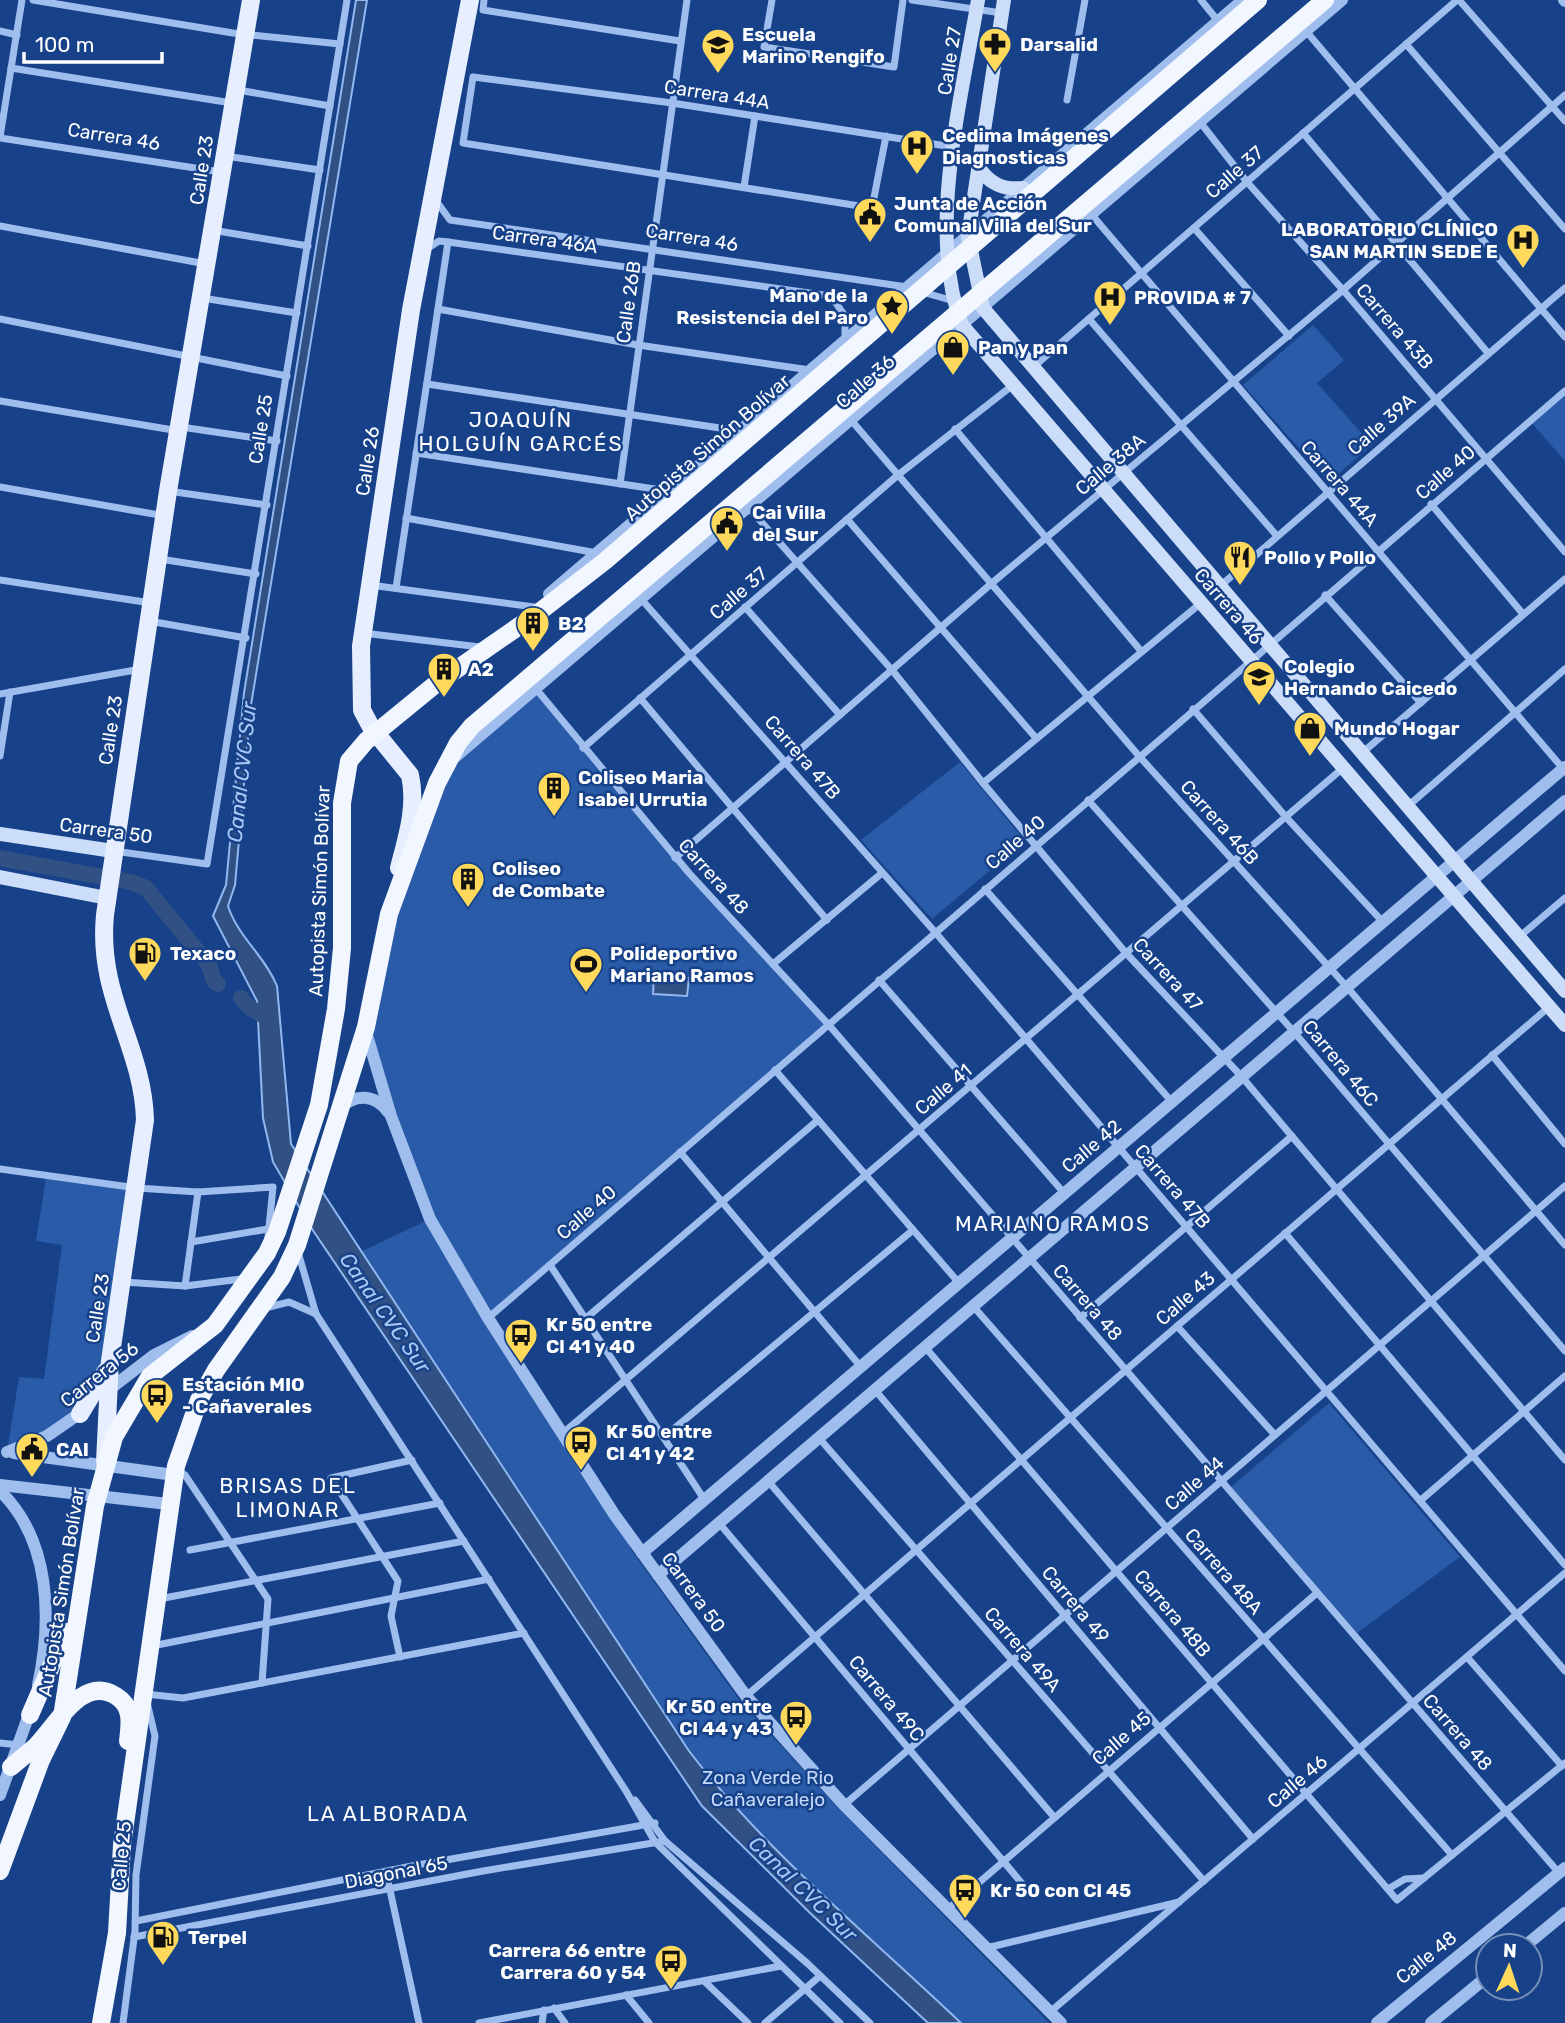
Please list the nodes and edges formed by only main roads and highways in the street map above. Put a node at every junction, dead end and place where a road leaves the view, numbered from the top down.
1 (251, 0) edge
2 (1258, 0) edge
3 (1325, 0) edge
4 (476, 5) edge
5 (977, 5) edge
6 (1003, 6) edge
7 (978, 166) junction
8 (1023, 188) road end
9 (969, 242) junction
10 (948, 259) junction
11 (968, 309) junction
12 (376, 733) junction
13 (359, 747) junction
14 (390, 748) junction
15 (0, 834) edge
16 (113, 855) junction
17 (0, 877) edge
18 (108, 893) junction
19 (389, 914) junction
20 (1564, 988) edge
21 (1565, 1025) edge
22 (110, 1361) junction
23 (80, 1414) road end
24 (105, 1465) junction
25 (79, 1596) junction
26 (30, 1715) road end
27 (62, 1717) junction
28 (11, 1767) road end
29 (122, 1845) junction
30 (0, 1871) edge
31 (102, 2023) edge

1 - 16 main road, Calle 23
2 - 9 highway, Autopista Simón Bolívar
3 - 11 highway
4 - 12 main road, Calle 26
5 - 10 main road, Calle 27
6 - 7 main road
7 - 8 main road
7 - 9 main road
9 - 10 highway, Autopista Simón Bolívar
9 - 11 main road, Carrera 46
10 - 11 main road
10 - 12 highway, Autopista Simón Bolívar
11 - 19 highway
11 - 20 main road, Carrera 46
11 - 21 main road, Carrera 46
12 - 13 highway, Autopista Simón Bolívar
12 - 14 main road, Calle 26
13 - 14 main road
13 - 24 highway, Autopista Simón Bolívar
14 - 19 main road, Calle 26
15 - 16 main road, Carrera 50
16 - 18 main road, Calle 23
17 - 18 main road
18 - 22 main road, Calle 23
19 - 29 highway
22 - 23 main road
22 - 24 main road, Calle 23
24 - 25 highway, Autopista Simón Bolívar
25 - 26 highway
25 - 27 highway, Autopista Simón Bolívar
27 - 28 highway
27 - 29 highway
27 - 30 highway, Autopista Simón Bolívar
29 - 31 highway

